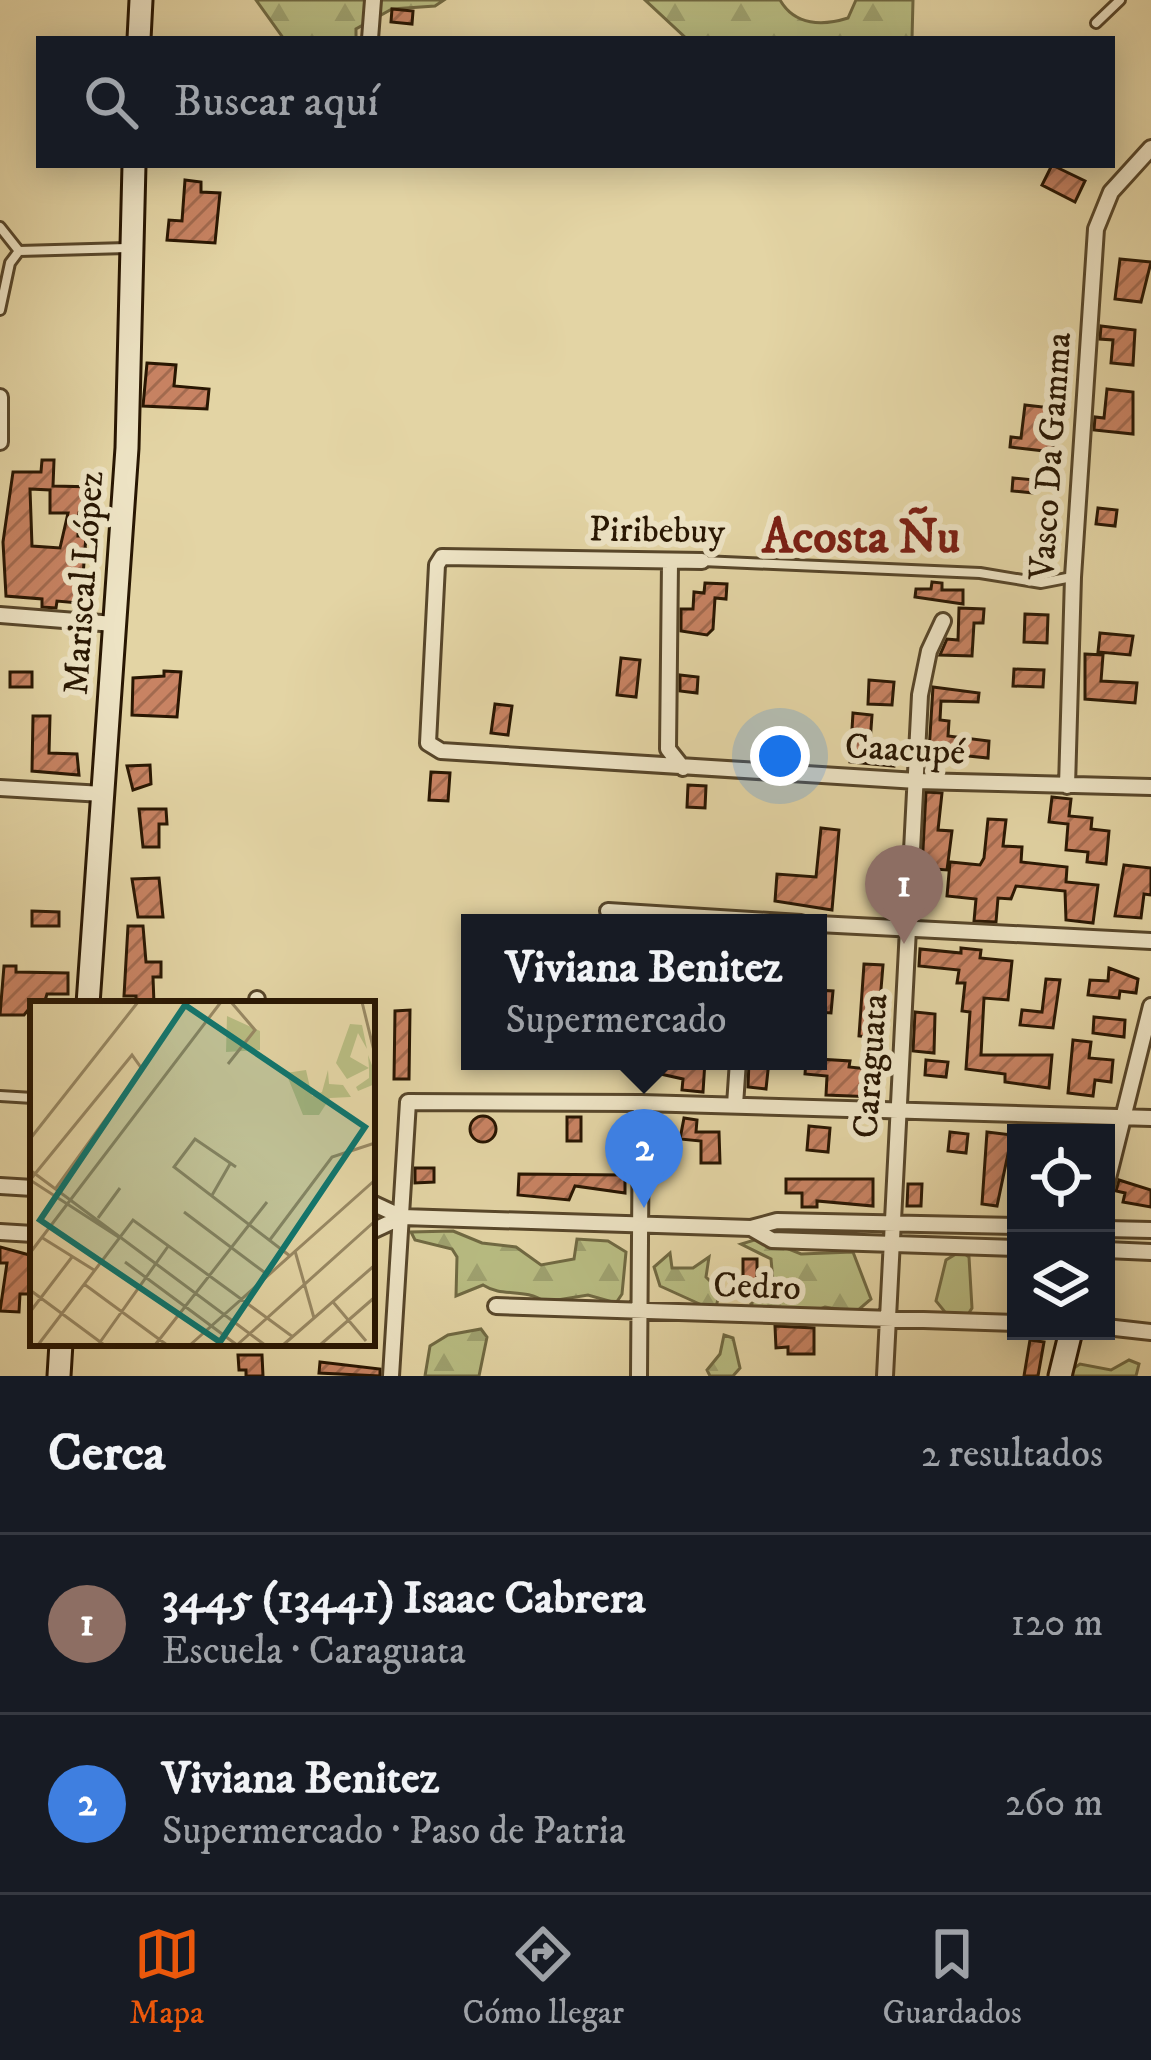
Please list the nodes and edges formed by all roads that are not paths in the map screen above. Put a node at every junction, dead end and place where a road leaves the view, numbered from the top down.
1 (141, 0) edge
2 (373, 0) edge
3 (1120, 0) edge
4 (1096, 23) dead end
5 (139, 36) edge
6 (370, 36) edge
7 (1151, 148) edge
8 (134, 168) edge
9 (0, 227) edge
10 (131, 247) junction
11 (19, 251) junction
12 (0, 310) edge
13 (0, 397) edge
14 (0, 442) edge
15 (702, 561) joint
16 (670, 563) junction
17 (1073, 577) junction
18 (0, 615) edge
19 (943, 621) dead end
20 (114, 624) junction
21 (441, 751) joint
22 (683, 768) junction
23 (916, 781) junction
24 (1067, 786) junction
25 (0, 788) edge
26 (1151, 788) edge
27 (103, 794) junction
28 (608, 910) dead end
29 (667, 914) edge
30 (827, 925) edge
31 (909, 930) junction
32 (1151, 941) edge
33 (88, 1001) edge
34 (1151, 1006) edge
35 (737, 1070) edge
36 (0, 1096) edge
37 (30, 1098) edge
38 (640, 1102) junction
39 (735, 1105) junction
40 (900, 1111) junction
41 (1125, 1116) junction
42 (1151, 1118) edge
43 (1115, 1153) edge
44 (0, 1186) edge
45 (30, 1188) edge
46 (375, 1204) edge
47 (402, 1217) junction
48 (889, 1222) junction
49 (642, 1224) junction
50 (1007, 1226) edge
51 (751, 1228) junction
52 (1115, 1228) edge
53 (375, 1230) edge
54 (1151, 1230) edge
55 (0, 1232) edge
56 (30, 1234) edge
57 (888, 1244) junction
58 (1007, 1248) edge
59 (1115, 1250) edge
60 (1151, 1252) edge
61 (496, 1306) dead end
62 (640, 1314) junction
63 (887, 1321) junction
64 (1007, 1323) edge
65 (1115, 1328) edge
66 (1151, 1332) edge
67 (1069, 1340) edge
68 (61, 1346) edge
69 (59, 1376) edge
70 (391, 1376) edge
71 (638, 1376) edge
72 (885, 1376) edge
73 (1060, 1376) edge

1 - 5 street
2 - 6 street
3 - 4 lane
7 - 17 street, Vasco Da Gamma
8 - 10 street, Mariscal López
9 - 11 lane
10 - 11 lane
10 - 20 street, Mariscal López
11 - 12 lane
13 - 14 street
15 - 16 street, Piribebuy
15 - 17 lane, Piribebuy
16 - 21 street, Piribebuy
16 - 22 street
17 - 24 street, Vasco Da Gamma
18 - 20 street
19 - 23 street, Caraguata
20 - 27 street, Mariscal López
21 - 22 street, Caacupé
22 - 23 street, Caacupé
23 - 24 street, Caacupé
23 - 31 street, Caraguata
24 - 26 street, Caacupé
25 - 27 street
27 - 33 street, Mariscal López
28 - 29 street
30 - 31 street
31 - 32 street
31 - 40 street, Caraguata
34 - 41 street
35 - 39 street
36 - 37 lane
38 - 39 street
38 - 47 street
38 - 49 street
39 - 40 street
40 - 41 street
40 - 48 street, Caraguata
41 - 42 street
41 - 43 street
44 - 45 street
46 - 47 street
47 - 49 street
47 - 53 street
47 - 70 street
48 - 50 street
48 - 51 street
48 - 57 street, Caraguata
49 - 51 street
49 - 62 street
51 - 57 street
52 - 54 street
55 - 56 street
57 - 58 street
57 - 63 street, Caraguata
59 - 60 street
61 - 62 street, Cedro
62 - 63 street, Cedro
62 - 71 street
63 - 64 street, Cedro
63 - 72 street, Caraguata
65 - 66 street
67 - 73 street
68 - 69 street

